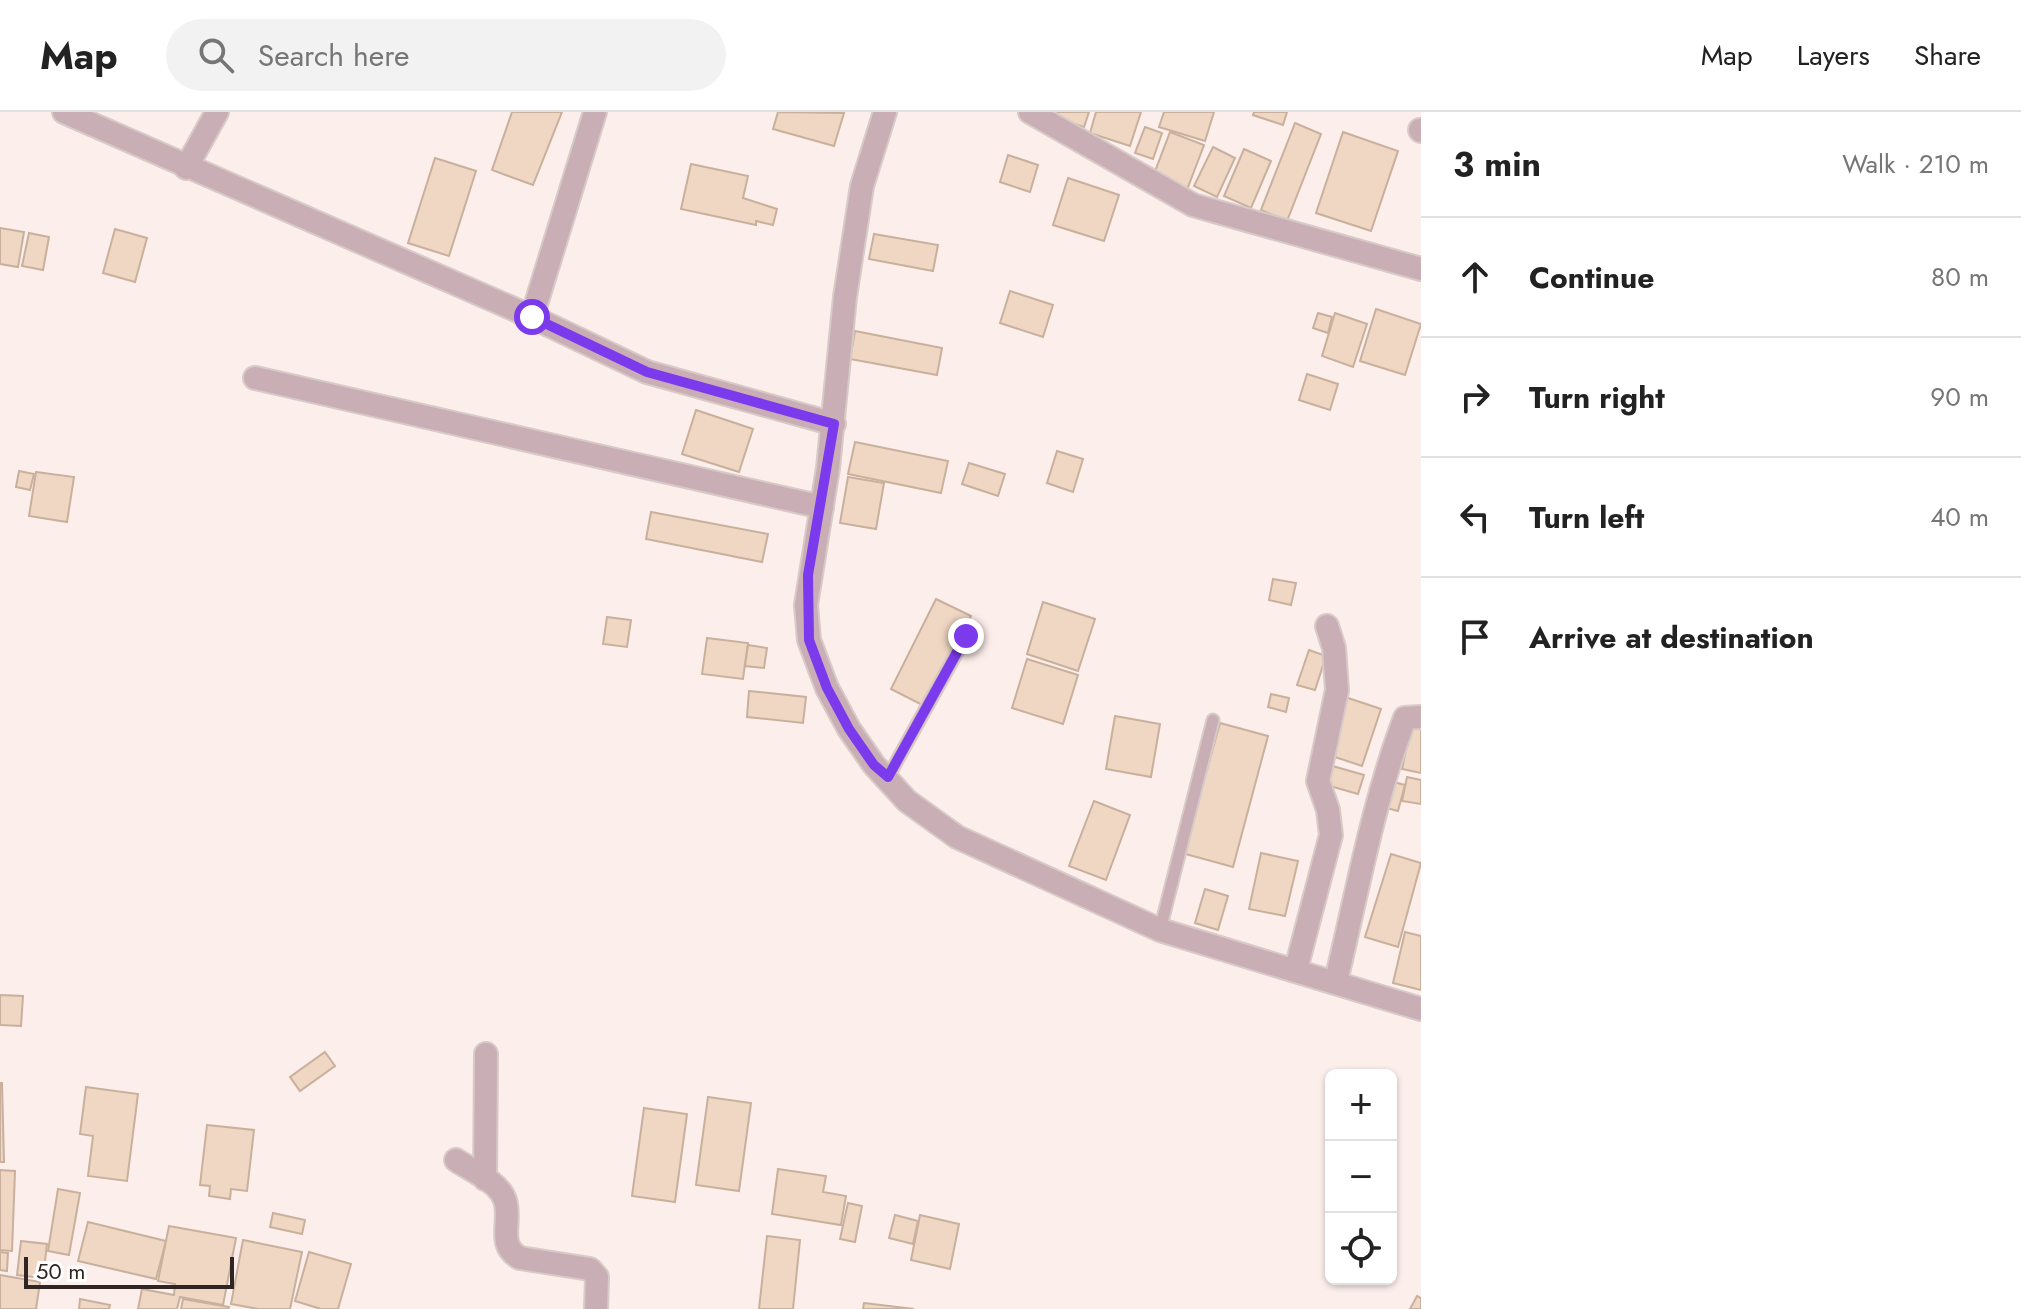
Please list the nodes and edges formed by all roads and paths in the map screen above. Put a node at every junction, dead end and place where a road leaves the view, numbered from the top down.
1 (64, 112) edge
2 (217, 112) edge
3 (595, 112) edge
4 (885, 112) edge
5 (1030, 112) edge
6 (186, 168) junction
7 (1421, 269) edge
8 (532, 317) junction
9 (255, 378) dead end
10 (834, 424) junction
11 (822, 507) junction
12 (1327, 626) dead end
13 (966, 636) dead end
14 (1421, 717) edge
15 (1213, 720) dead end
16 (888, 777) junction
17 (1160, 930) junction
18 (1296, 969) junction
19 (1336, 981) junction
20 (1421, 1009) edge
21 (486, 1054) dead end
22 (456, 1160) dead end
23 (485, 1179) junction
24 (596, 1309) edge

1 - 6 street
2 - 6 street
3 - 8 street
4 - 10 street
5 - 7 street
6 - 8 street
8 - 10 street
9 - 11 street
10 - 11 street
11 - 16 street
12 - 18 street
13 - 16 lane
14 - 19 street
15 - 17 lane
16 - 17 street
17 - 18 street
18 - 19 street
19 - 20 street
21 - 23 street
22 - 23 street
23 - 24 street

